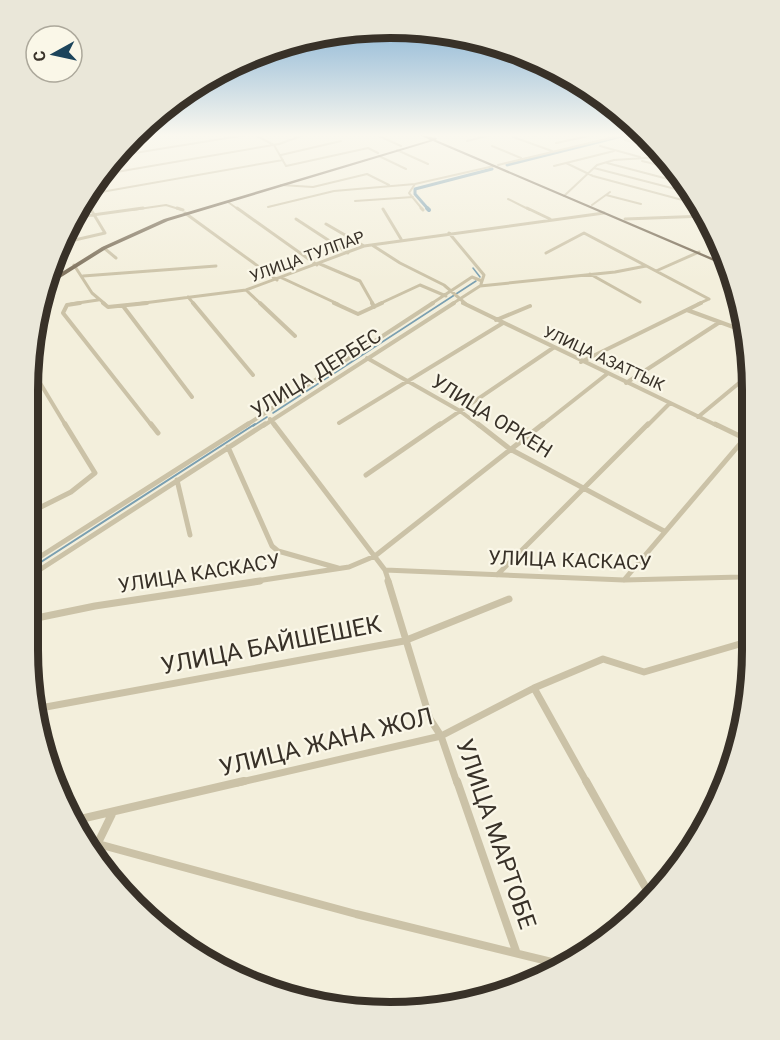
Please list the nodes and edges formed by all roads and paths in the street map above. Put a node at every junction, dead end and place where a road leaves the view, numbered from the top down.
1 (149, 184) edge
2 (278, 184) edge
3 (285, 184) edge
4 (326, 184) edge
5 (344, 184) edge
6 (385, 184) edge
7 (416, 184) joint
8 (541, 184) edge
9 (578, 184) edge
10 (622, 184) edge
11 (655, 184) edge
12 (281, 185) junction
13 (391, 187) junction
14 (355, 189) junction
15 (680, 190) edge
16 (610, 192) dead end
17 (98, 193) edge
18 (568, 194) junction
19 (606, 195) junction
20 (413, 197) junction
21 (508, 198) dead end
22 (355, 201) dead end
23 (687, 201) edge
24 (228, 202) junction
25 (641, 204) dead end
26 (592, 205) junction
27 (90, 206) edge
28 (268, 207) dead end
29 (383, 209) dead end
30 (423, 210) dead end
31 (184, 212) junction
32 (96, 213) junction
33 (604, 213) junction
34 (84, 216) edge
35 (696, 216) edge
36 (296, 219) dead end
37 (552, 219) junction
38 (625, 219) junction
39 (326, 224) dead end
40 (449, 233) junction
41 (401, 239) junction
42 (71, 241) edge
43 (372, 245) junction
44 (364, 246) junction
45 (104, 248) junction
46 (699, 252) junction
47 (348, 253) junction
48 (546, 253) dead end
49 (116, 258) dead end
50 (718, 260) edge
51 (718, 260) edge
52 (318, 264) junction
53 (74, 265) junction
54 (216, 266) dead end
55 (646, 266) junction
56 (59, 269) edge
57 (656, 271) junction
58 (588, 273) junction
59 (83, 276) junction
60 (56, 278) edge
61 (282, 278) junction
62 (277, 280) junction
63 (481, 283) junction
64 (246, 290) junction
65 (448, 295) junction
66 (188, 297) junction
67 (98, 300) junction
68 (459, 301) junction
69 (640, 302) dead end
70 (123, 306) junction
71 (530, 306) dead end
72 (374, 307) junction
73 (687, 310) junction
74 (496, 320) junction
75 (720, 322) junction
76 (503, 323) junction
77 (737, 328) edge
78 (295, 336) dead end
79 (553, 348) junction
80 (367, 358) junction
81 (581, 362) junction
82 (607, 374) junction
83 (253, 375) dead end
84 (38, 380) edge
85 (407, 381) junction
86 (742, 381) edge
87 (626, 383) junction
88 (192, 398) dead end
89 (670, 403) junction
90 (460, 411) junction
91 (698, 417) junction
92 (270, 419) junction
93 (339, 423) dead end
94 (158, 433) dead end
95 (742, 437) edge
96 (742, 445) edge
97 (228, 447) junction
98 (510, 449) junction
99 (366, 475) dead end
100 (177, 480) junction
101 (583, 488) junction
102 (38, 508) edge
103 (664, 531) junction
104 (190, 535) dead end
105 (375, 556) junction
106 (38, 558) edge
107 (340, 568) junction
108 (385, 570) junction
109 (38, 571) edge
110 (497, 575) junction
111 (742, 576) edge
112 (624, 580) junction
113 (509, 599) dead end
114 (38, 618) edge
115 (404, 641) junction
116 (742, 643) edge
117 (534, 688) junction
118 (43, 708) edge
119 (441, 736) junction
120 (112, 813) junction
121 (82, 820) edge
122 (98, 844) joint
123 (647, 890) edge
124 (516, 951) junction
125 (553, 962) edge

1 - 17 street
2 - 31 main road
3 - 12 main road
4 - 12 street
5 - 14 street
6 - 13 street
7 - 13 street
7 - 20 street
8 - 18 main road
9 - 18 street
10 - 23 street
11 - 15 street
12 - 24 main road
13 - 14 street
14 - 28 street
16 - 19 street
18 - 26 main road
18 - 33 main road
19 - 25 street
19 - 26 street
20 - 22 street
20 - 30 street
21 - 37 street
24 - 31 main road
24 - 52 street
26 - 38 main road
27 - 32 street
29 - 41 street
31 - 32 street
31 - 45 main road
31 - 56 main road
31 - 62 street
32 - 34 street
32 - 42 street
33 - 37 street, УЛИЦА ТУЛПАР
33 - 46 main road
35 - 38 street
36 - 47 street
37 - 40 street, УЛИЦА ТУЛПАР
38 - 50 main road
39 - 44 street
40 - 41 street, УЛИЦА ТУЛПАР
40 - 63 street
41 - 43 street, УЛИЦА ТУЛПАР
43 - 44 street, УЛИЦА ТУЛПАР
43 - 65 street
44 - 47 street, УЛИЦА ТУЛПАР
45 - 49 street
45 - 53 main road
46 - 51 main road
46 - 57 street
47 - 52 street, УЛИЦА ТУЛПАР
48 - 55 street
52 - 61 street, УЛИЦА ТУЛПАР
52 - 72 street
53 - 59 street
53 - 60 main road
54 - 59 street
55 - 57 street
55 - 58 street, УЛИЦА ДЕРБЕС
57 - 73 street
58 - 63 street, УЛИЦА ДЕРБЕС
58 - 69 street
59 - 67 street
61 - 62 street, УЛИЦА ТУЛПАР
61 - 72 street
62 - 64 street, УЛИЦА ТУЛПАР
63 - 65 street, УЛИЦА ДЕРБЕС
63 - 68 street, УЛИЦА ДЕРБЕС
64 - 66 street, УЛИЦА ТУЛПАР
64 - 78 street
65 - 68 street, УЛИЦА АЗАТТЫК
65 - 72 street
65 - 106 street, УЛИЦА ДЕРБЕС
66 - 70 street, УЛИЦА ТУЛПАР
66 - 83 street
67 - 70 street, УЛИЦА ТУЛПАР
67 - 94 street
68 - 74 street, УЛИЦА АЗАТТЫК
68 - 80 street, УЛИЦА ДЕРБЕС
70 - 88 street
71 - 74 street
73 - 75 street
73 - 81 street
74 - 76 street, УЛИЦА АЗАТТЫК
75 - 77 street
75 - 87 street
76 - 79 street, УЛИЦА АЗАТТЫК
76 - 85 street
79 - 81 street, УЛИЦА АЗАТТЫК
79 - 90 street
80 - 85 street, УЛИЦА ОРКЕН
80 - 92 street, УЛИЦА ДЕРБЕС
81 - 82 street, УЛИЦА АЗАТТЫК
82 - 87 street, УЛИЦА АЗАТТЫК
82 - 98 street, УЛИЦА КАСКАСУ
84 - 102 street
85 - 90 street, УЛИЦА ОРКЕН
85 - 93 street
86 - 91 street
87 - 89 street, УЛИЦА АЗАТТЫК
89 - 91 street, УЛИЦА АЗАТТЫК
89 - 101 street
90 - 98 street, УЛИЦА ОРКЕН
90 - 99 street
91 - 95 street, УЛИЦА АЗАТТЫК
92 - 97 street, УЛИЦА ДЕРБЕС
92 - 105 street, УЛИЦА МАРТОБЕ
96 - 103 street
97 - 100 street, УЛИЦА ДЕРБЕС
97 - 107 street
98 - 101 street, УЛИЦА ОРКЕН
98 - 105 street, УЛИЦА КАСКАСУ
100 - 104 street
100 - 109 street, УЛИЦА ДЕРБЕС
101 - 103 street, УЛИЦА ОРКЕН
101 - 110 street
103 - 112 street
105 - 107 street, УЛИЦА КАСКАСУ
105 - 108 street, УЛИЦА МАРТОБЕ
107 - 114 street, УЛИЦА КАСКАСУ
108 - 110 street, УЛИЦА КАСКАСУ
108 - 115 street, УЛИЦА МАРТОБЕ
110 - 112 street, УЛИЦА КАСКАСУ
111 - 112 street, УЛИЦА КАСКАСУ
113 - 115 street, УЛИЦА БАЙШЕШЕК
115 - 118 street, УЛИЦА БАЙШЕШЕК
115 - 119 street, УЛИЦА МАРТОБЕ
116 - 117 street, УЛИЦА ЖАНА ЖОЛ
117 - 119 street, УЛИЦА ЖАНА ЖОЛ
117 - 123 street
119 - 120 street, УЛИЦА ЖАНА ЖОЛ
119 - 124 street, УЛИЦА МАРТОБЕ
120 - 121 street, УЛИЦА ЖАНА ЖОЛ
120 - 122 street
122 - 124 street
124 - 125 street

